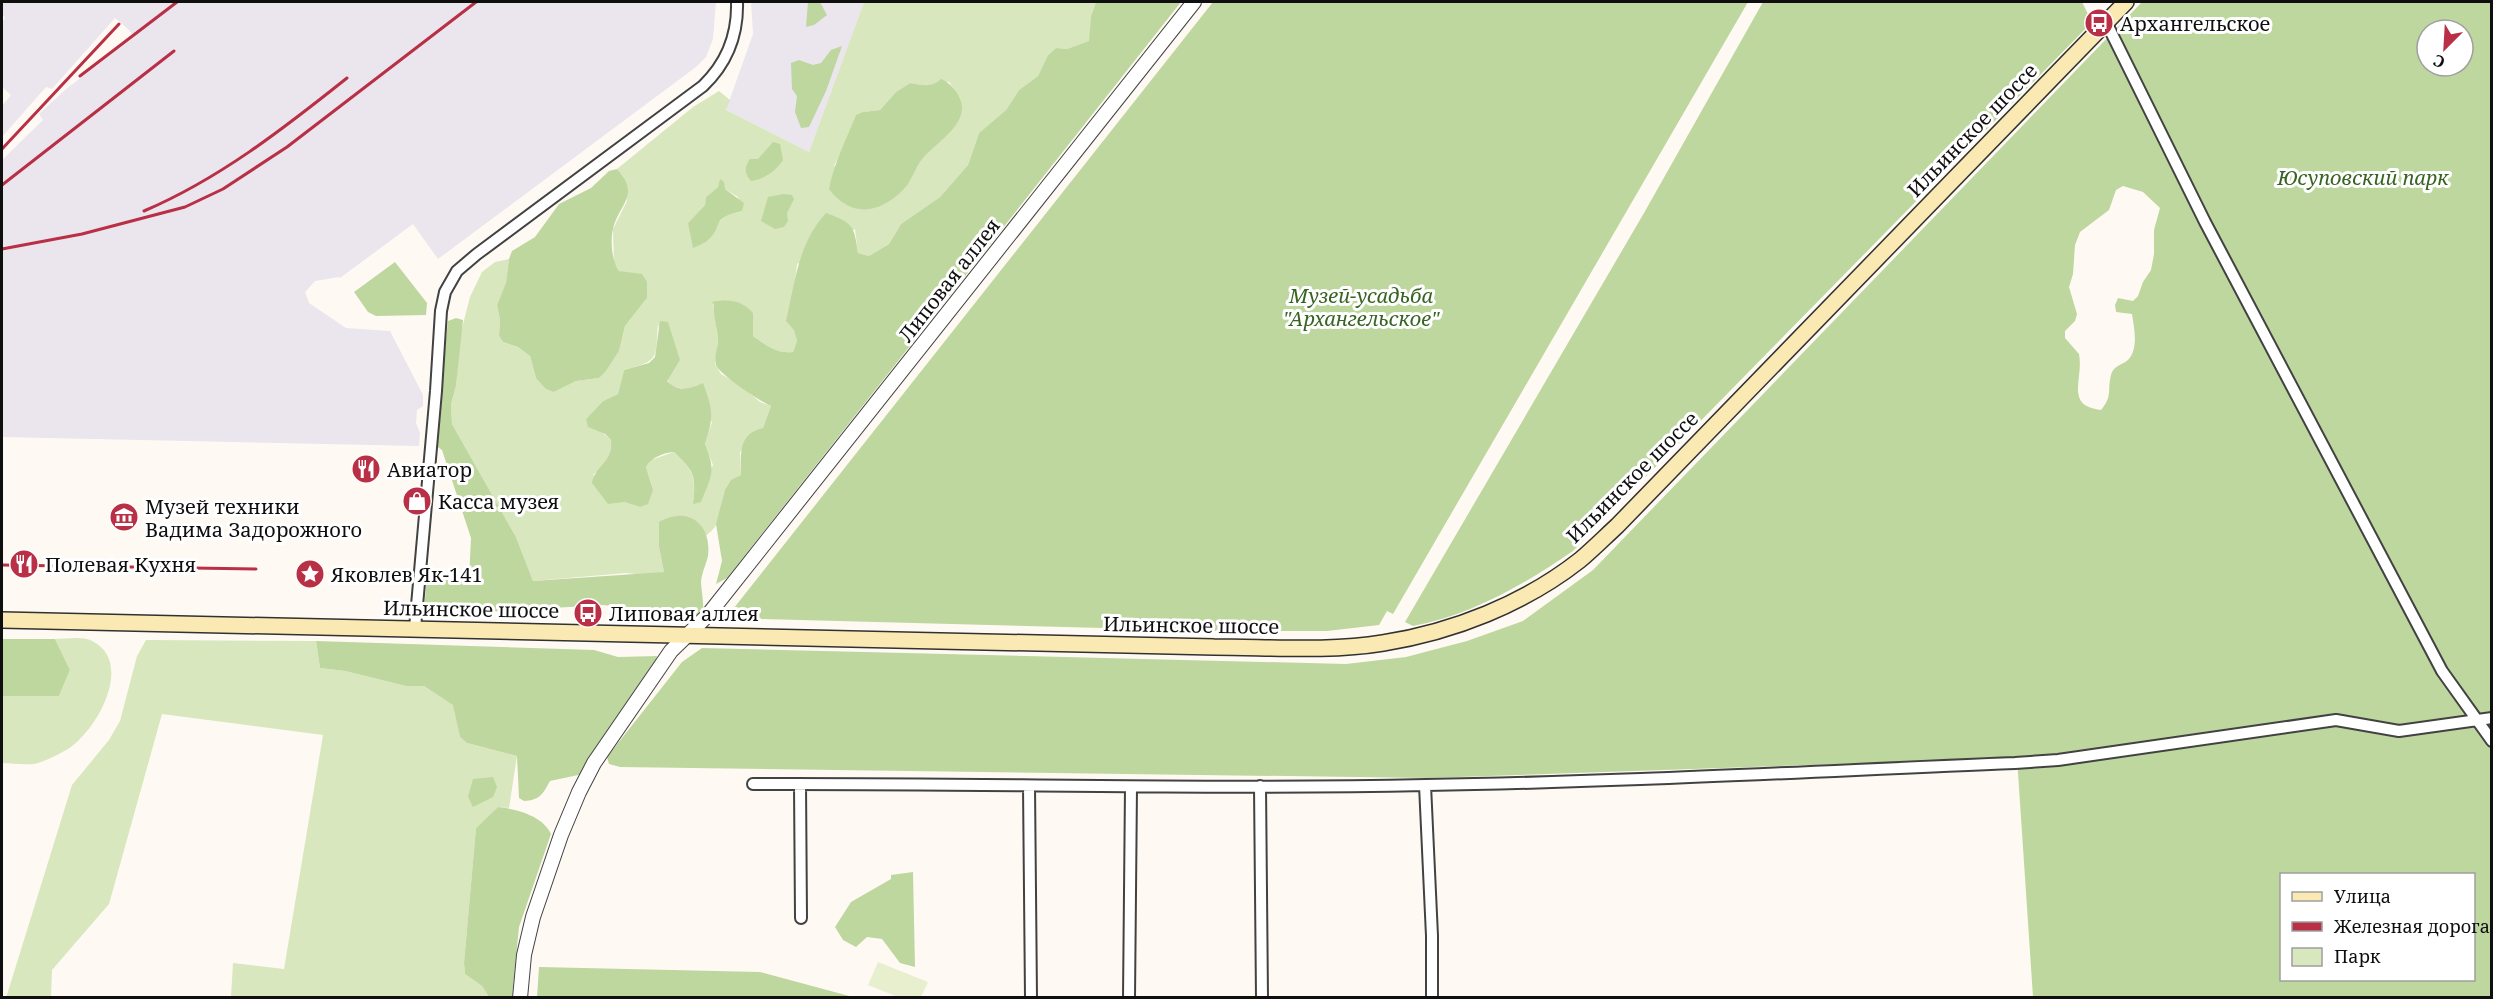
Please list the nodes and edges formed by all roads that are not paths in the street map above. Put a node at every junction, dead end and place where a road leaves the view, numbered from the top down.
1 (737, 2) edge
2 (1194, 2) edge
3 (2126, 2) edge
4 (2106, 22) junction
5 (2, 620) edge
6 (415, 628) junction
7 (686, 635) junction
8 (2476, 718) junction
9 (2492, 718) edge
10 (2492, 741) edge
11 (753, 784) dead end
12 (800, 784) junction
13 (1425, 785) junction
14 (1029, 786) junction
15 (1260, 786) junction
16 (1131, 787) junction
17 (801, 918) dead end
18 (520, 998) edge
19 (1031, 998) edge
20 (1129, 998) edge
21 (1262, 998) edge
22 (1432, 998) edge

1 - 6 street
2 - 7 street, Липовая аллея
3 - 4 main road, Ильинское шоссе
4 - 7 main road, Ильинское шоссе
4 - 8 street
5 - 6 main road, Ильинское шоссе
6 - 7 main road, Ильинское шоссе
7 - 18 street, Липовая аллея
8 - 9 street
8 - 10 street
8 - 13 street
11 - 12 street
12 - 14 street
12 - 17 street
13 - 15 street
13 - 22 street
14 - 16 street
14 - 19 street
15 - 16 street
15 - 21 street
16 - 20 street

